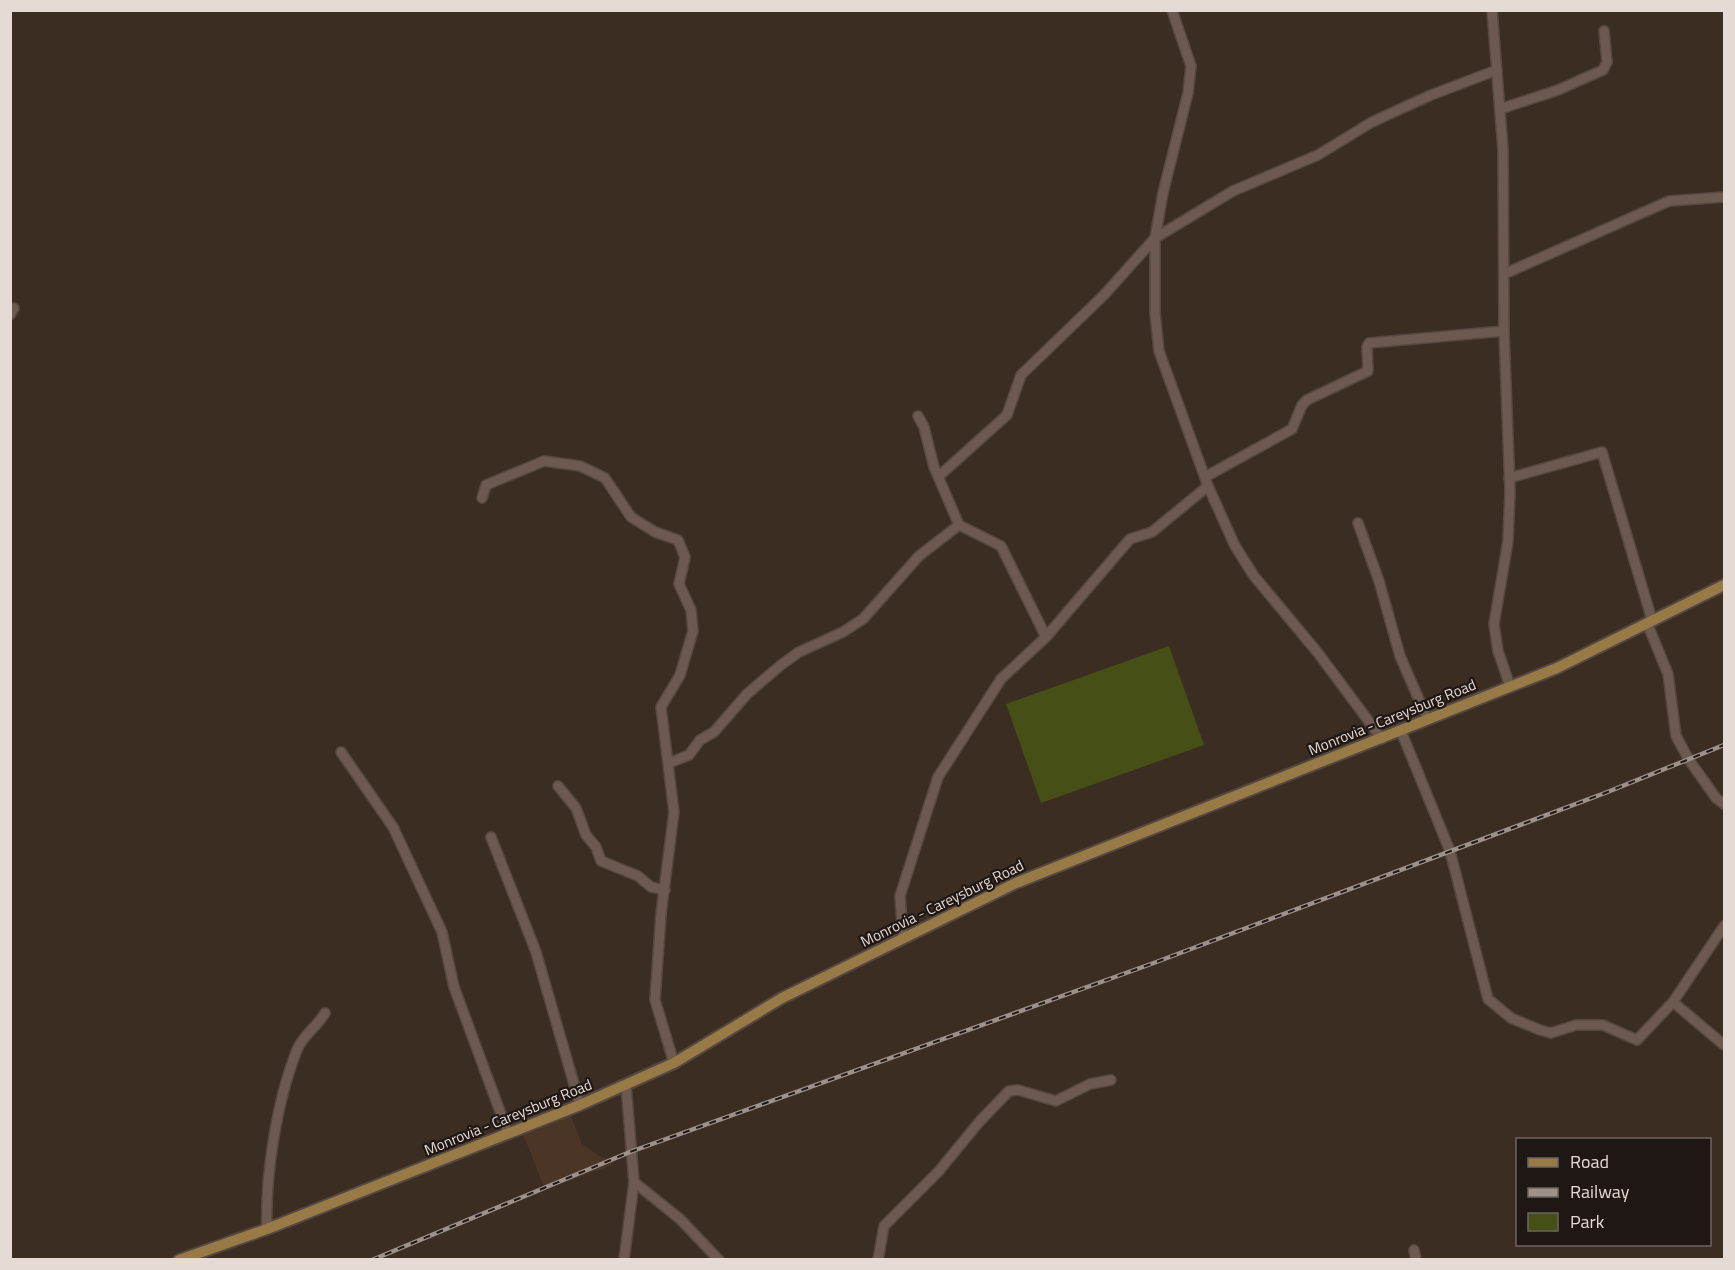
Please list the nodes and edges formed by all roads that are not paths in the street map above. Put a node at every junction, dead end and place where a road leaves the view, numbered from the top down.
1 (1172, 10) edge
2 (1492, 10) edge
3 (1604, 31) dead end
4 (1497, 70) junction
5 (1500, 110) junction
6 (1725, 197) edge
7 (1155, 238) junction
8 (1504, 274) junction
9 (1504, 331) junction
10 (918, 416) dead end
11 (939, 476) junction
12 (1509, 478) junction
13 (1206, 482) junction
14 (482, 498) dead end
15 (1358, 523) dead end
16 (959, 525) junction
17 (1725, 585) edge
18 (1649, 622) junction
19 (1046, 637) junction
20 (1510, 686) junction
21 (1427, 718) junction
22 (1401, 731) junction
23 (1382, 739) junction
24 (341, 752) dead end
25 (669, 763) junction
26 (558, 786) dead end
27 (1725, 804) edge
28 (491, 837) dead end
29 (665, 890) junction
30 (1725, 926) edge
31 (903, 938) junction
32 (1673, 1002) junction
33 (325, 1013) dead end
34 (1725, 1045) edge
35 (674, 1063) junction
36 (1111, 1080) dead end
37 (626, 1085) junction
38 (580, 1106) junction
39 (508, 1133) junction
40 (634, 1182) junction
41 (267, 1229) junction
42 (179, 1260) edge
43 (624, 1260) edge
44 (719, 1260) edge
45 (878, 1260) edge

1 - 7 street
2 - 4 street
3 - 5 street
4 - 5 street
4 - 7 street
5 - 8 street
6 - 8 street
7 - 11 street
7 - 13 street
8 - 9 street
9 - 12 street
9 - 13 street
10 - 11 street
11 - 16 street
12 - 18 street
12 - 20 street
13 - 19 street
13 - 23 street
14 - 25 street
15 - 21 street
16 - 19 street
16 - 25 street
17 - 18 main road, Monrovia - Careysburg Road
18 - 20 main road, Monrovia - Careysburg Road
18 - 27 street
19 - 31 street
20 - 21 main road, Monrovia - Careysburg Road
21 - 22 main road, Monrovia - Careysburg Road
22 - 23 main road, Monrovia - Careysburg Road
22 - 32 street
23 - 31 main road, Monrovia - Careysburg Road
24 - 39 street
25 - 29 street
26 - 29 street
28 - 38 street
29 - 35 street
30 - 32 street
31 - 35 main road, Monrovia - Careysburg Road
32 - 34 street
33 - 41 street
35 - 37 main road, Monrovia - Careysburg Road
36 - 45 street
37 - 38 main road, Monrovia - Careysburg Road
37 - 40 street
38 - 39 main road, Monrovia - Careysburg Road
39 - 41 main road, Monrovia - Careysburg Road
40 - 43 street
40 - 44 street
41 - 42 main road, Monrovia - Careysburg Road

